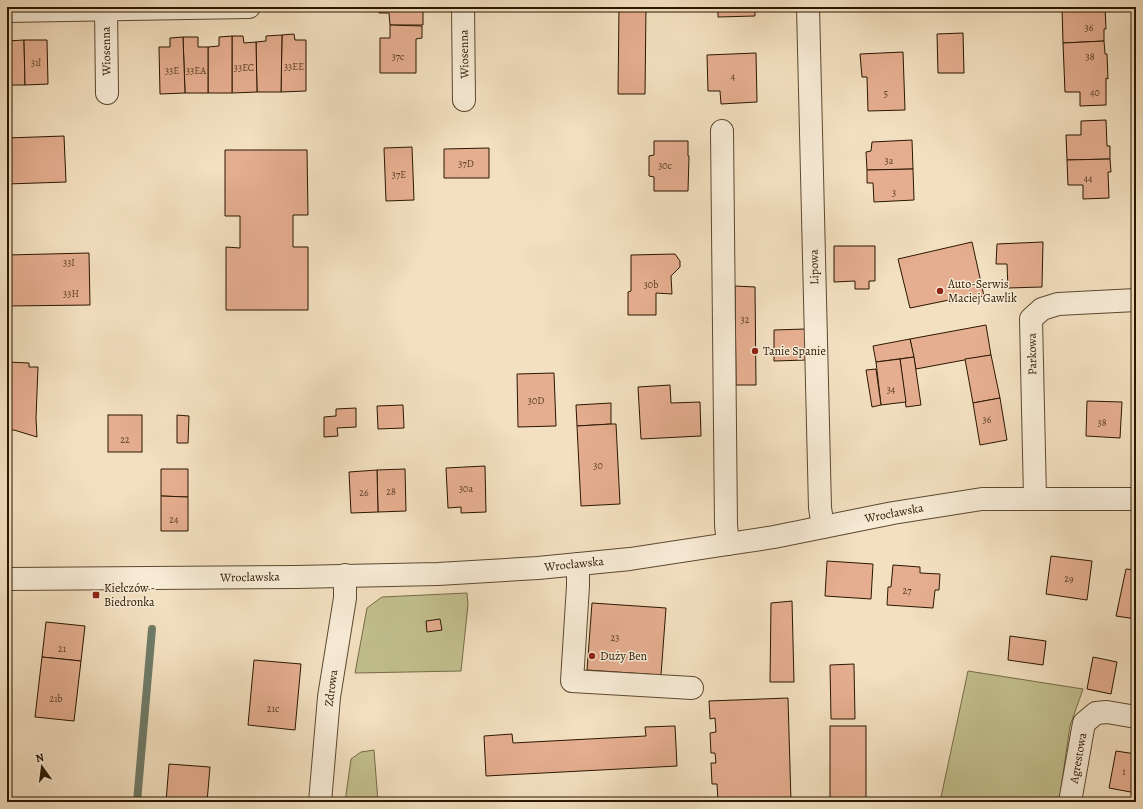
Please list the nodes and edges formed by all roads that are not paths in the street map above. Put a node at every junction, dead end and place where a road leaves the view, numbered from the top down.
1 (249, 7) edge
2 (463, 7) edge
3 (808, 7) edge
4 (106, 8) edge
5 (7, 11) edge
6 (107, 93) dead end
7 (464, 100) dead end
8 (722, 131) dead end
9 (1136, 300) edge
10 (1035, 498) junction
11 (1136, 499) edge
12 (823, 527) junction
13 (728, 544) junction
14 (578, 564) junction
15 (345, 575) junction
16 (7, 579) edge
17 (692, 688) dead end
18 (1136, 717) edge
19 (320, 802) edge
20 (1070, 802) edge

1 - 4 street, Wiosenna
2 - 7 street, Wiosenna
3 - 12 street, Lipowa
4 - 5 street, Wiosenna
4 - 6 street, Wiosenna
8 - 13 street
9 - 10 street, Parkowa
10 - 11 street, Wrocławska
10 - 12 street, Wrocławska
12 - 13 street, Wrocławska
13 - 14 street, Wrocławska
14 - 15 street, Wrocławska
14 - 17 street
15 - 16 street, Wrocławska
15 - 19 street, Zdrowa
18 - 20 street, Agrestowa

